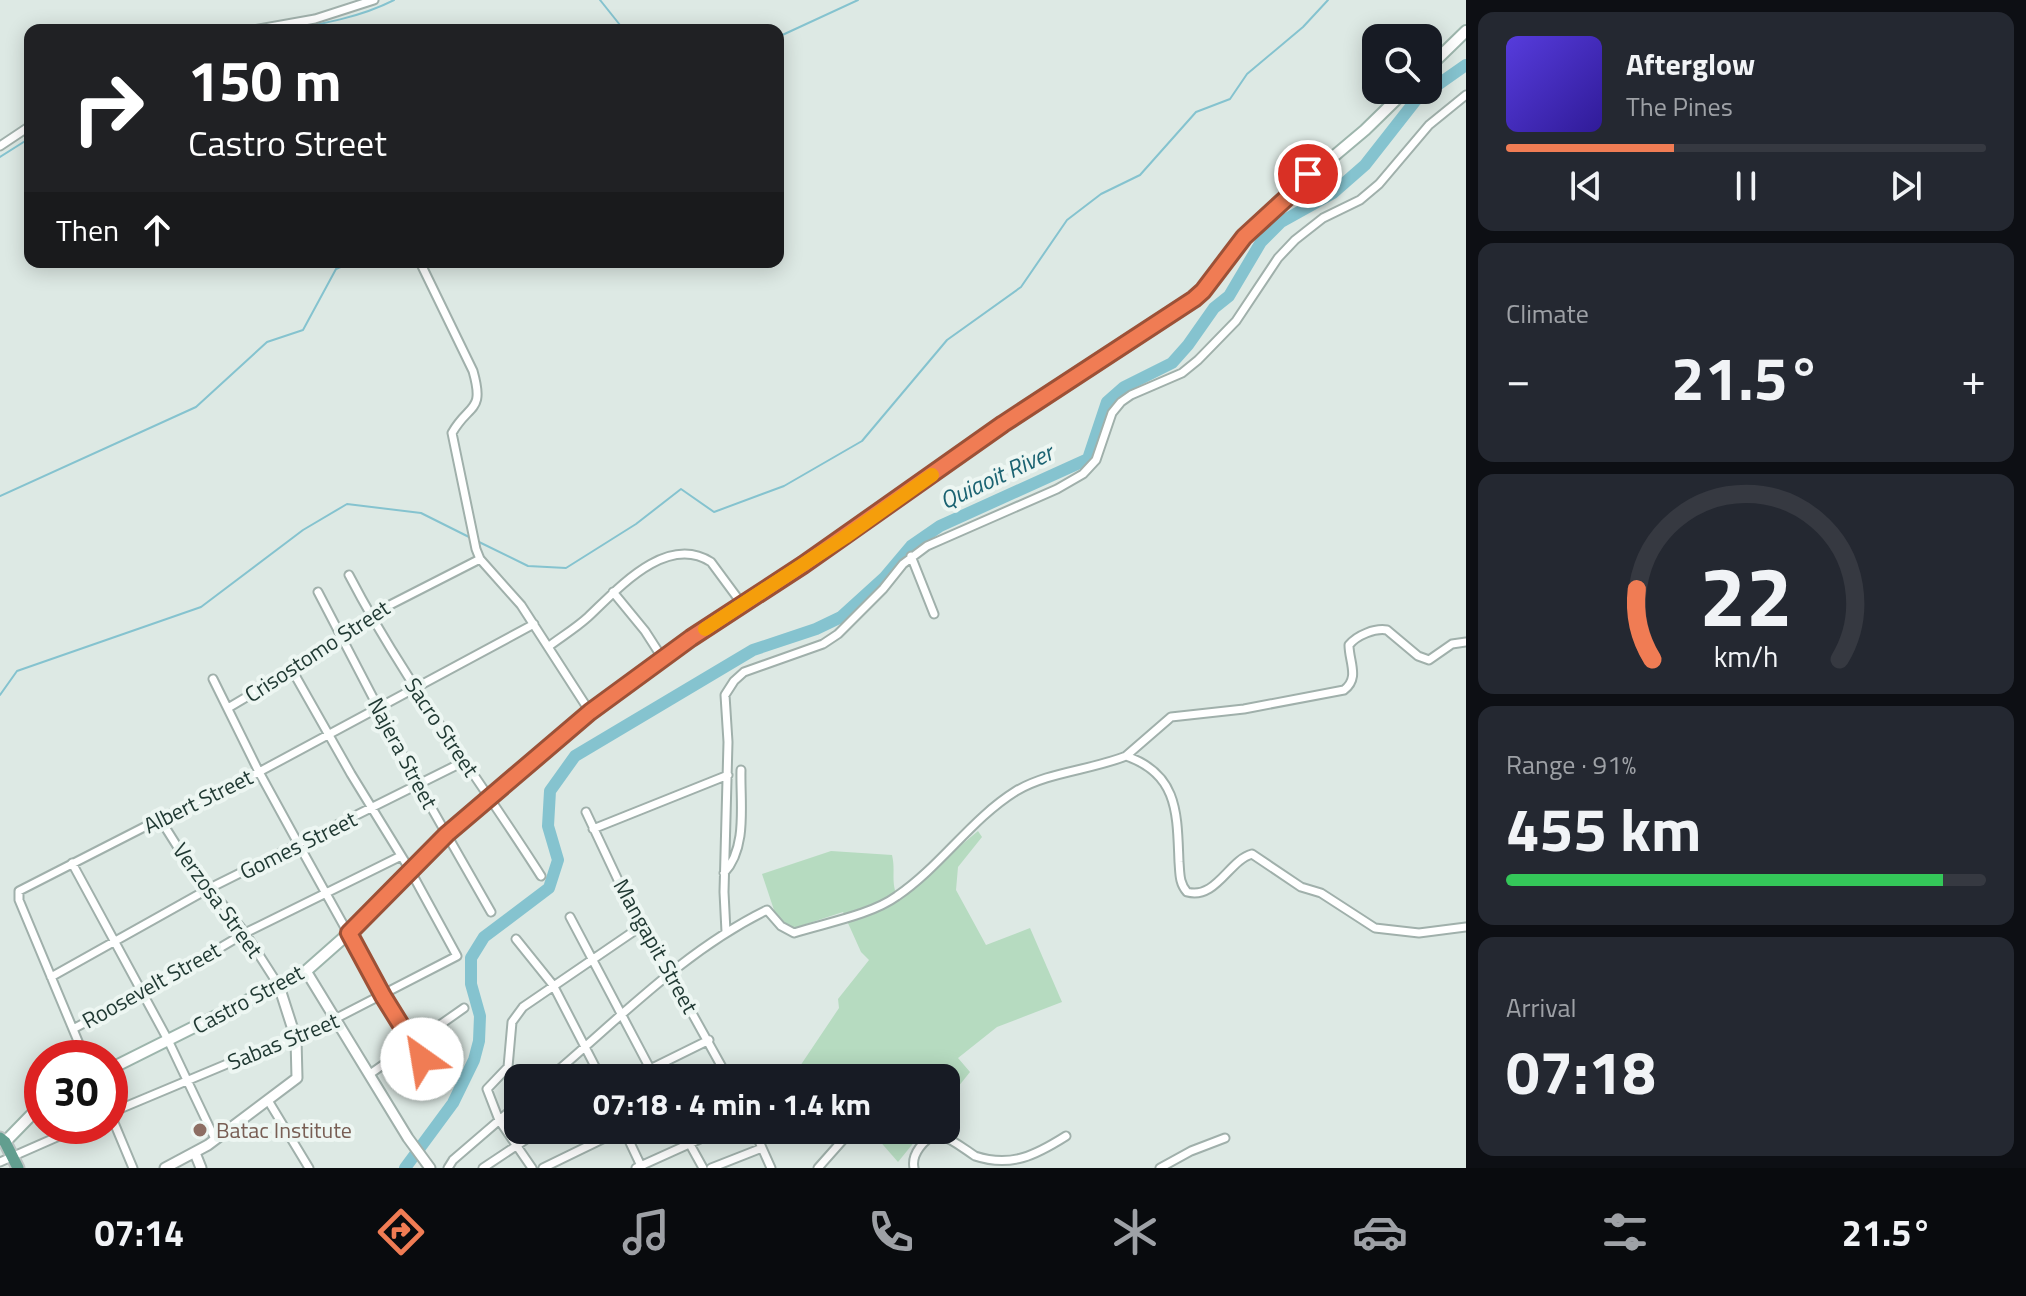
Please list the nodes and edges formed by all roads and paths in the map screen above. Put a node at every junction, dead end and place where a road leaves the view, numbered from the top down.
1 (374, 0) edge
2 (319, 24) edge
3 (1466, 31) edge
4 (1442, 54) edge
5 (1466, 95) edge
6 (1392, 104) edge
7 (24, 130) edge
8 (0, 146) edge
9 (423, 268) edge
10 (911, 556) junction
11 (480, 559) junction
12 (349, 575) dead end
13 (318, 592) dead end
14 (613, 592) junction
15 (742, 604) junction
16 (934, 614) dead end
17 (371, 617) junction
18 (534, 624) junction
19 (341, 638) junction
20 (1466, 642) edge
21 (548, 647) junction
22 (663, 659) junction
23 (292, 670) junction
24 (213, 679) dead end
25 (414, 688) junction
26 (378, 706) junction
27 (228, 708) junction
28 (590, 712) junction
29 (329, 735) junction
30 (1126, 756) junction
31 (463, 762) junction
32 (741, 770) dead end
33 (259, 772) junction
34 (728, 775) junction
35 (419, 786) junction
36 (491, 797) junction
37 (372, 808) junction
38 (586, 812) dead end
39 (160, 819) junction
40 (593, 829) junction
41 (447, 834) junction
42 (299, 845) junction
43 (401, 856) junction
44 (72, 863) junction
45 (410, 870) junction
46 (724, 873) junction
47 (541, 876) dead end
48 (210, 888) junction
49 (328, 893) junction
50 (491, 912) dead end
51 (570, 917) dead end
52 (643, 925) junction
53 (1466, 927) edge
54 (726, 932) junction
55 (245, 933) junction
56 (349, 933) junction
57 (516, 939) dead end
58 (114, 940) junction
59 (592, 959) junction
60 (306, 971) junction
61 (671, 973) junction
62 (51, 977) junction
63 (553, 985) junction
64 (279, 986) junction
65 (142, 993) junction
66 (383, 996) junction
67 (464, 1008) dead end
68 (623, 1016) junction
69 (338, 1020) junction
70 (73, 1029) junction
71 (296, 1039) junction
72 (78, 1040) edge
73 (168, 1040) junction
74 (709, 1040) junction
75 (413, 1046) junction
76 (585, 1047) junction
77 (128, 1060) edge
78 (565, 1064) edge
79 (594, 1064) edge
80 (648, 1064) edge
81 (661, 1064) edge
82 (721, 1064) edge
83 (431, 1072) dead end
84 (370, 1074) junction
85 (188, 1081) junction
86 (269, 1102) junction
87 (128, 1106) edge
88 (504, 1116) edge
89 (24, 1120) edge
90 (499, 1120) junction
91 (504, 1127) edge
92 (1066, 1136) dead end
93 (1225, 1138) dead end
94 (215, 1139) junction
95 (2, 1140) edge
96 (49, 1144) edge
97 (123, 1144) edge
98 (517, 1144) joint
99 (593, 1144) edge
100 (629, 1144) edge
101 (688, 1144) edge
102 (691, 1144) edge
103 (760, 1144) edge
104 (839, 1144) edge
105 (762, 1148) junction
106 (195, 1153) junction
107 (0, 1162) edge
108 (16, 1162) edge
109 (640, 1167) edge
110 (133, 1168) edge
111 (165, 1168) edge
112 (201, 1168) edge
113 (309, 1168) edge
114 (430, 1168) edge
115 (448, 1168) edge
116 (483, 1168) edge
117 (532, 1168) edge
118 (543, 1168) edge
119 (703, 1168) edge
120 (711, 1168) edge
121 (771, 1168) edge
122 (818, 1168) edge
123 (914, 1168) edge
124 (1160, 1168) edge

1 - 2 street
3 - 4 main road
5 - 10 street
6 - 15 main road, Castro Street
7 - 8 street
9 - 11 street
10 - 16 street
10 - 34 street
11 - 17 street, Crisostomo Street
11 - 18 street
12 - 17 street, Sacro Street
13 - 19 street, Najera Street
14 - 15 street
14 - 21 street
14 - 22 street
15 - 22 main road, Castro Street
17 - 19 street, Crisostomo Street
17 - 25 street, Sacro Street
18 - 21 street
18 - 25 street, Albert Street
19 - 23 street, Crisostomo Street
19 - 26 street, Najera Street
20 - 30 street
21 - 28 street
22 - 28 main road, Castro Street
23 - 27 street, Crisostomo Street
23 - 29 street
24 - 27 street
25 - 26 street, Albert Street
25 - 31 street, Sacro Street
26 - 29 street, Albert Street
26 - 35 street, Najera Street
27 - 33 street, Crisostomo Street
28 - 36 main road, Castro Street
29 - 33 street, Albert Street
29 - 37 street
30 - 53 street
30 - 54 street
31 - 35 street, Gomes Street
31 - 36 street, Sacro Street
32 - 46 street
33 - 39 street, Albert Street
33 - 42 street, Crisostomo Street
34 - 40 street
34 - 46 street
35 - 37 street, Gomes Street
35 - 41 street, Najera Street
36 - 41 main road, Castro Street
36 - 47 street, Sacro Street
37 - 42 street, Gomes Street
37 - 43 street
38 - 40 street, Mangapit Street
39 - 44 street, Albert Street
39 - 48 street, Verzosa Street
40 - 52 street, Mangapit Street
41 - 45 main road, Castro Street
41 - 50 street, Najera Street
42 - 48 street, Gomes Street
42 - 49 street, Crisostomo Street
43 - 45 street
43 - 49 street, Roosevelt Street
44 - 58 street
44 - 62 street, Albert Street
45 - 56 main road, Castro Street
45 - 66 street, Sabas Street
46 - 54 street
48 - 55 street, Verzosa Street
48 - 58 street, Gomes Street
49 - 55 street, Roosevelt Street
49 - 56 street, Crisostomo Street
51 - 59 street
52 - 59 street
52 - 61 street, Mangapit Street
54 - 61 street
55 - 64 street, Verzosa Street
55 - 65 street, Roosevelt Street
56 - 60 main road, Castro Street
56 - 66 street, Crisostomo Street
57 - 63 street
58 - 62 street, Gomes Street
58 - 65 street
59 - 63 street
59 - 68 street
60 - 64 main road, Castro Street
60 - 69 street
61 - 68 street
61 - 74 street, Mangapit Street
62 - 70 street, Albert Street
63 - 76 street
63 - 90 street
64 - 71 street, Verzosa Street
64 - 73 main road, Castro Street
65 - 70 street, Roosevelt Street
65 - 73 street
66 - 69 street, Sabas Street
66 - 75 street, Crisostomo Street
67 - 75 street
68 - 76 street
68 - 80 street
69 - 71 street, Sabas Street
69 - 84 street
70 - 72 street, Albert Street
71 - 85 street, Sabas Street
71 - 86 street, Verzosa Street
73 - 77 main road, Castro Street
73 - 85 street
74 - 81 street
74 - 82 street, Mangapit Street
75 - 83 street, Crisostomo Street
75 - 84 street
76 - 78 street
76 - 79 street
84 - 114 street
85 - 87 street, Sabas Street
85 - 94 street
86 - 94 street
86 - 113 street
88 - 90 street
89 - 95 main road
90 - 91 street
90 - 115 street
92 - 123 street
93 - 124 street
94 - 106 street
95 - 108 main road
96 - 108 street
97 - 110 street
98 - 116 street
98 - 117 street
99 - 118 street
100 - 109 street
101 - 109 street
102 - 119 street
103 - 105 street
104 - 122 street
105 - 120 street
105 - 121 street
106 - 111 street
106 - 112 street
107 - 108 street

